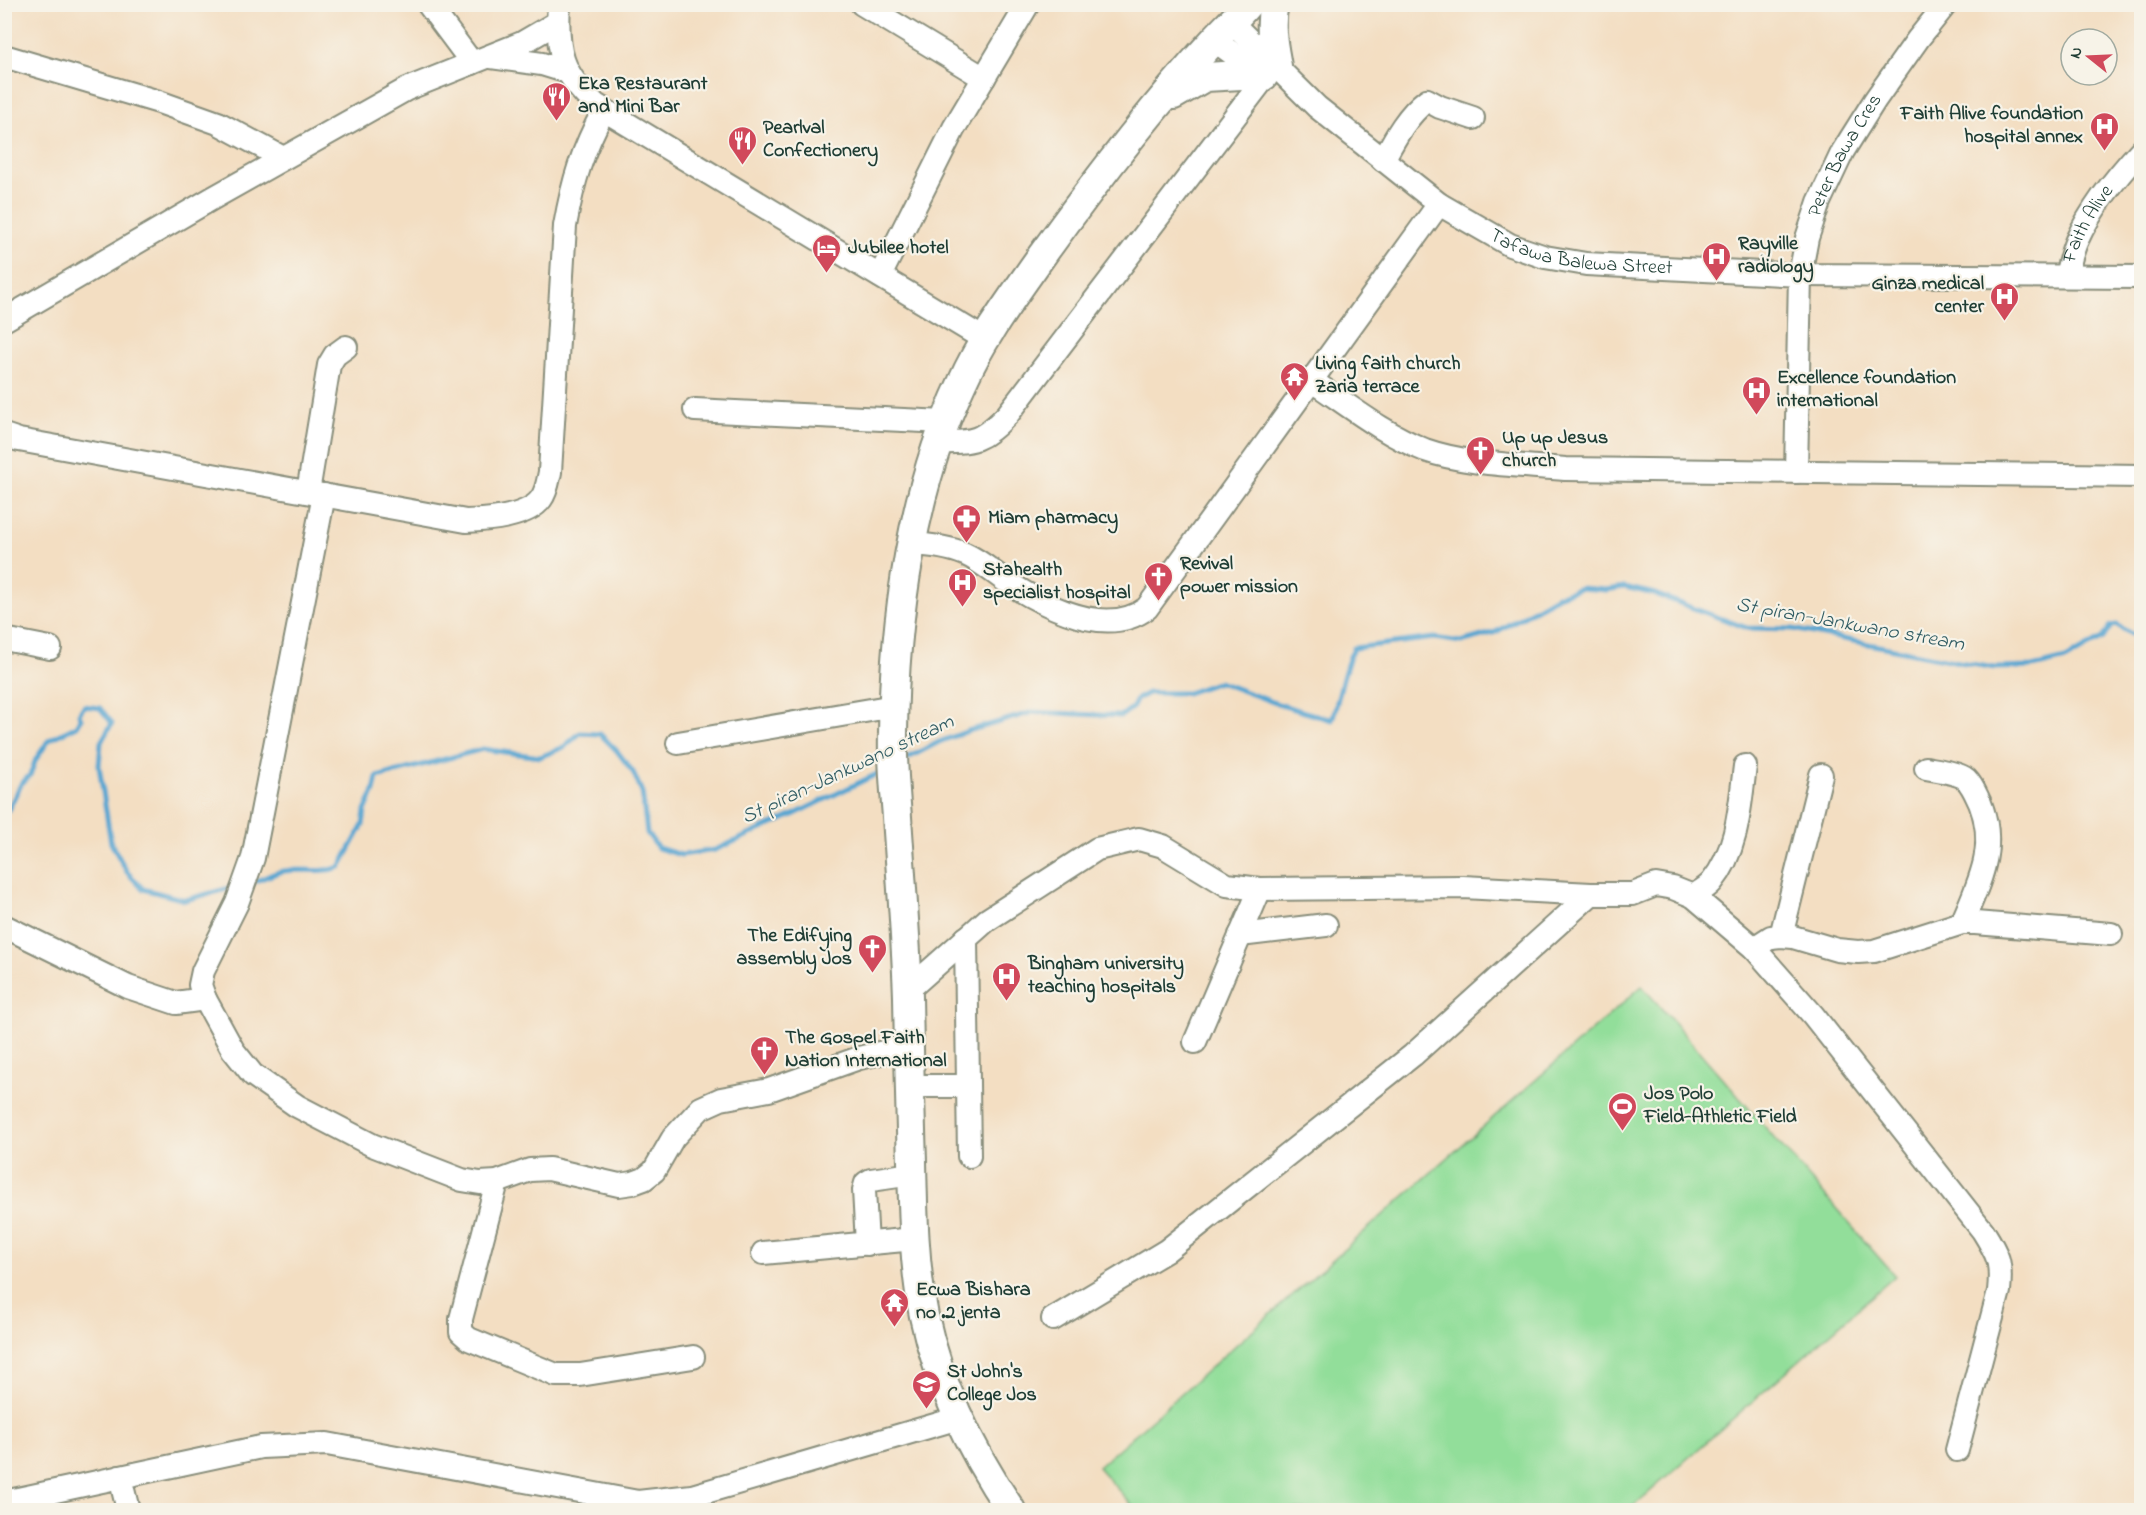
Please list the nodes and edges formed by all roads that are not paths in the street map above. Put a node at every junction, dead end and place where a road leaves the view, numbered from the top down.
1 (428, 4) edge
2 (862, 4) edge
3 (1028, 4) edge
4 (1274, 4) edge
5 (1946, 4) edge
6 (558, 13) edge
7 (1231, 22) edge
8 (4, 56) edge
9 (479, 60) junction
10 (568, 72) junction
11 (1267, 72) junction
12 (984, 78) junction
13 (1156, 108) junction
14 (604, 110) junction
15 (1473, 118) dead end
16 (2142, 149) edge
17 (283, 158) junction
18 (1383, 160) junction
19 (1439, 204) junction
20 (1800, 275) junction
21 (880, 276) junction
22 (2066, 276) junction
23 (2142, 277) edge
24 (4, 320) edge
25 (984, 339) junction
26 (346, 347) dead end
27 (1312, 381) junction
28 (695, 410) dead end
29 (941, 432) junction
30 (4, 435) edge
31 (1796, 472) junction
32 (2142, 476) edge
33 (316, 494) junction
34 (912, 544) junction
35 (4, 639) edge
36 (50, 648) dead end
37 (894, 706) junction
38 (678, 743) dead end
39 (1745, 766) dead end
40 (1926, 768) dead end
41 (1821, 775) dead end
42 (1260, 889) junction
43 (1592, 894) junction
44 (1693, 896) junction
45 (1962, 923) junction
46 (1326, 925) dead end
47 (4, 926) edge
48 (2110, 934) dead end
49 (1240, 935) junction
50 (1781, 936) junction
51 (966, 938) junction
52 (1754, 948) junction
53 (908, 990) junction
54 (205, 999) junction
55 (1195, 1042) dead end
56 (909, 1046) junction
57 (910, 1086) junction
58 (968, 1086) junction
59 (969, 1156) dead end
60 (912, 1174) junction
61 (496, 1182) junction
62 (915, 1239) junction
63 (867, 1244) junction
64 (763, 1253) dead end
65 (1053, 1319) dead end
66 (693, 1357) dead end
67 (959, 1418) junction
68 (1957, 1450) dead end
69 (120, 1477) junction
70 (4, 1502) edge
71 (128, 1510) edge
72 (1011, 1510) edge

1 - 9 street
2 - 12 street
3 - 12 street
4 - 11 main road
5 - 20 street, Peter Bawa Cres
6 - 9 street
6 - 10 street
7 - 11 street, Tafawa Balewa Street
7 - 13 main road
8 - 17 street
9 - 10 street
9 - 17 street
10 - 14 street
11 - 13 main road
11 - 18 street, Tafawa Balewa Street
11 - 29 street
12 - 21 street
13 - 25 main road
14 - 21 street
14 - 33 street
15 - 18 street
16 - 22 street, Faith Alive
17 - 24 street
18 - 19 street, Tafawa Balewa Street
19 - 20 street, Tafawa Balewa Street
19 - 27 street
20 - 22 street, Tafawa Balewa Street
20 - 31 street, Peter Bawa Cres
21 - 25 street
22 - 23 street, Tafawa Balewa Street
25 - 29 main road
26 - 33 street
27 - 31 street
27 - 34 street
28 - 29 street
29 - 34 main road
30 - 33 street
31 - 32 street
33 - 54 street
34 - 37 main road
35 - 36 street
37 - 38 street
37 - 53 main road
39 - 44 street
40 - 45 street
41 - 50 street
42 - 43 street
42 - 49 street
42 - 51 street
43 - 44 street
43 - 65 street
44 - 52 street
45 - 48 street
45 - 50 street
46 - 49 street
47 - 54 street
49 - 55 street
50 - 52 street
51 - 53 street
51 - 58 street
52 - 68 street
53 - 56 main road
54 - 61 street
56 - 57 main road
56 - 61 street
57 - 58 street
57 - 60 main road
58 - 59 street
60 - 62 main road
60 - 63 street
61 - 66 street
62 - 63 street
62 - 67 main road
63 - 64 street
67 - 69 street
67 - 72 main road
69 - 70 street
69 - 71 street

